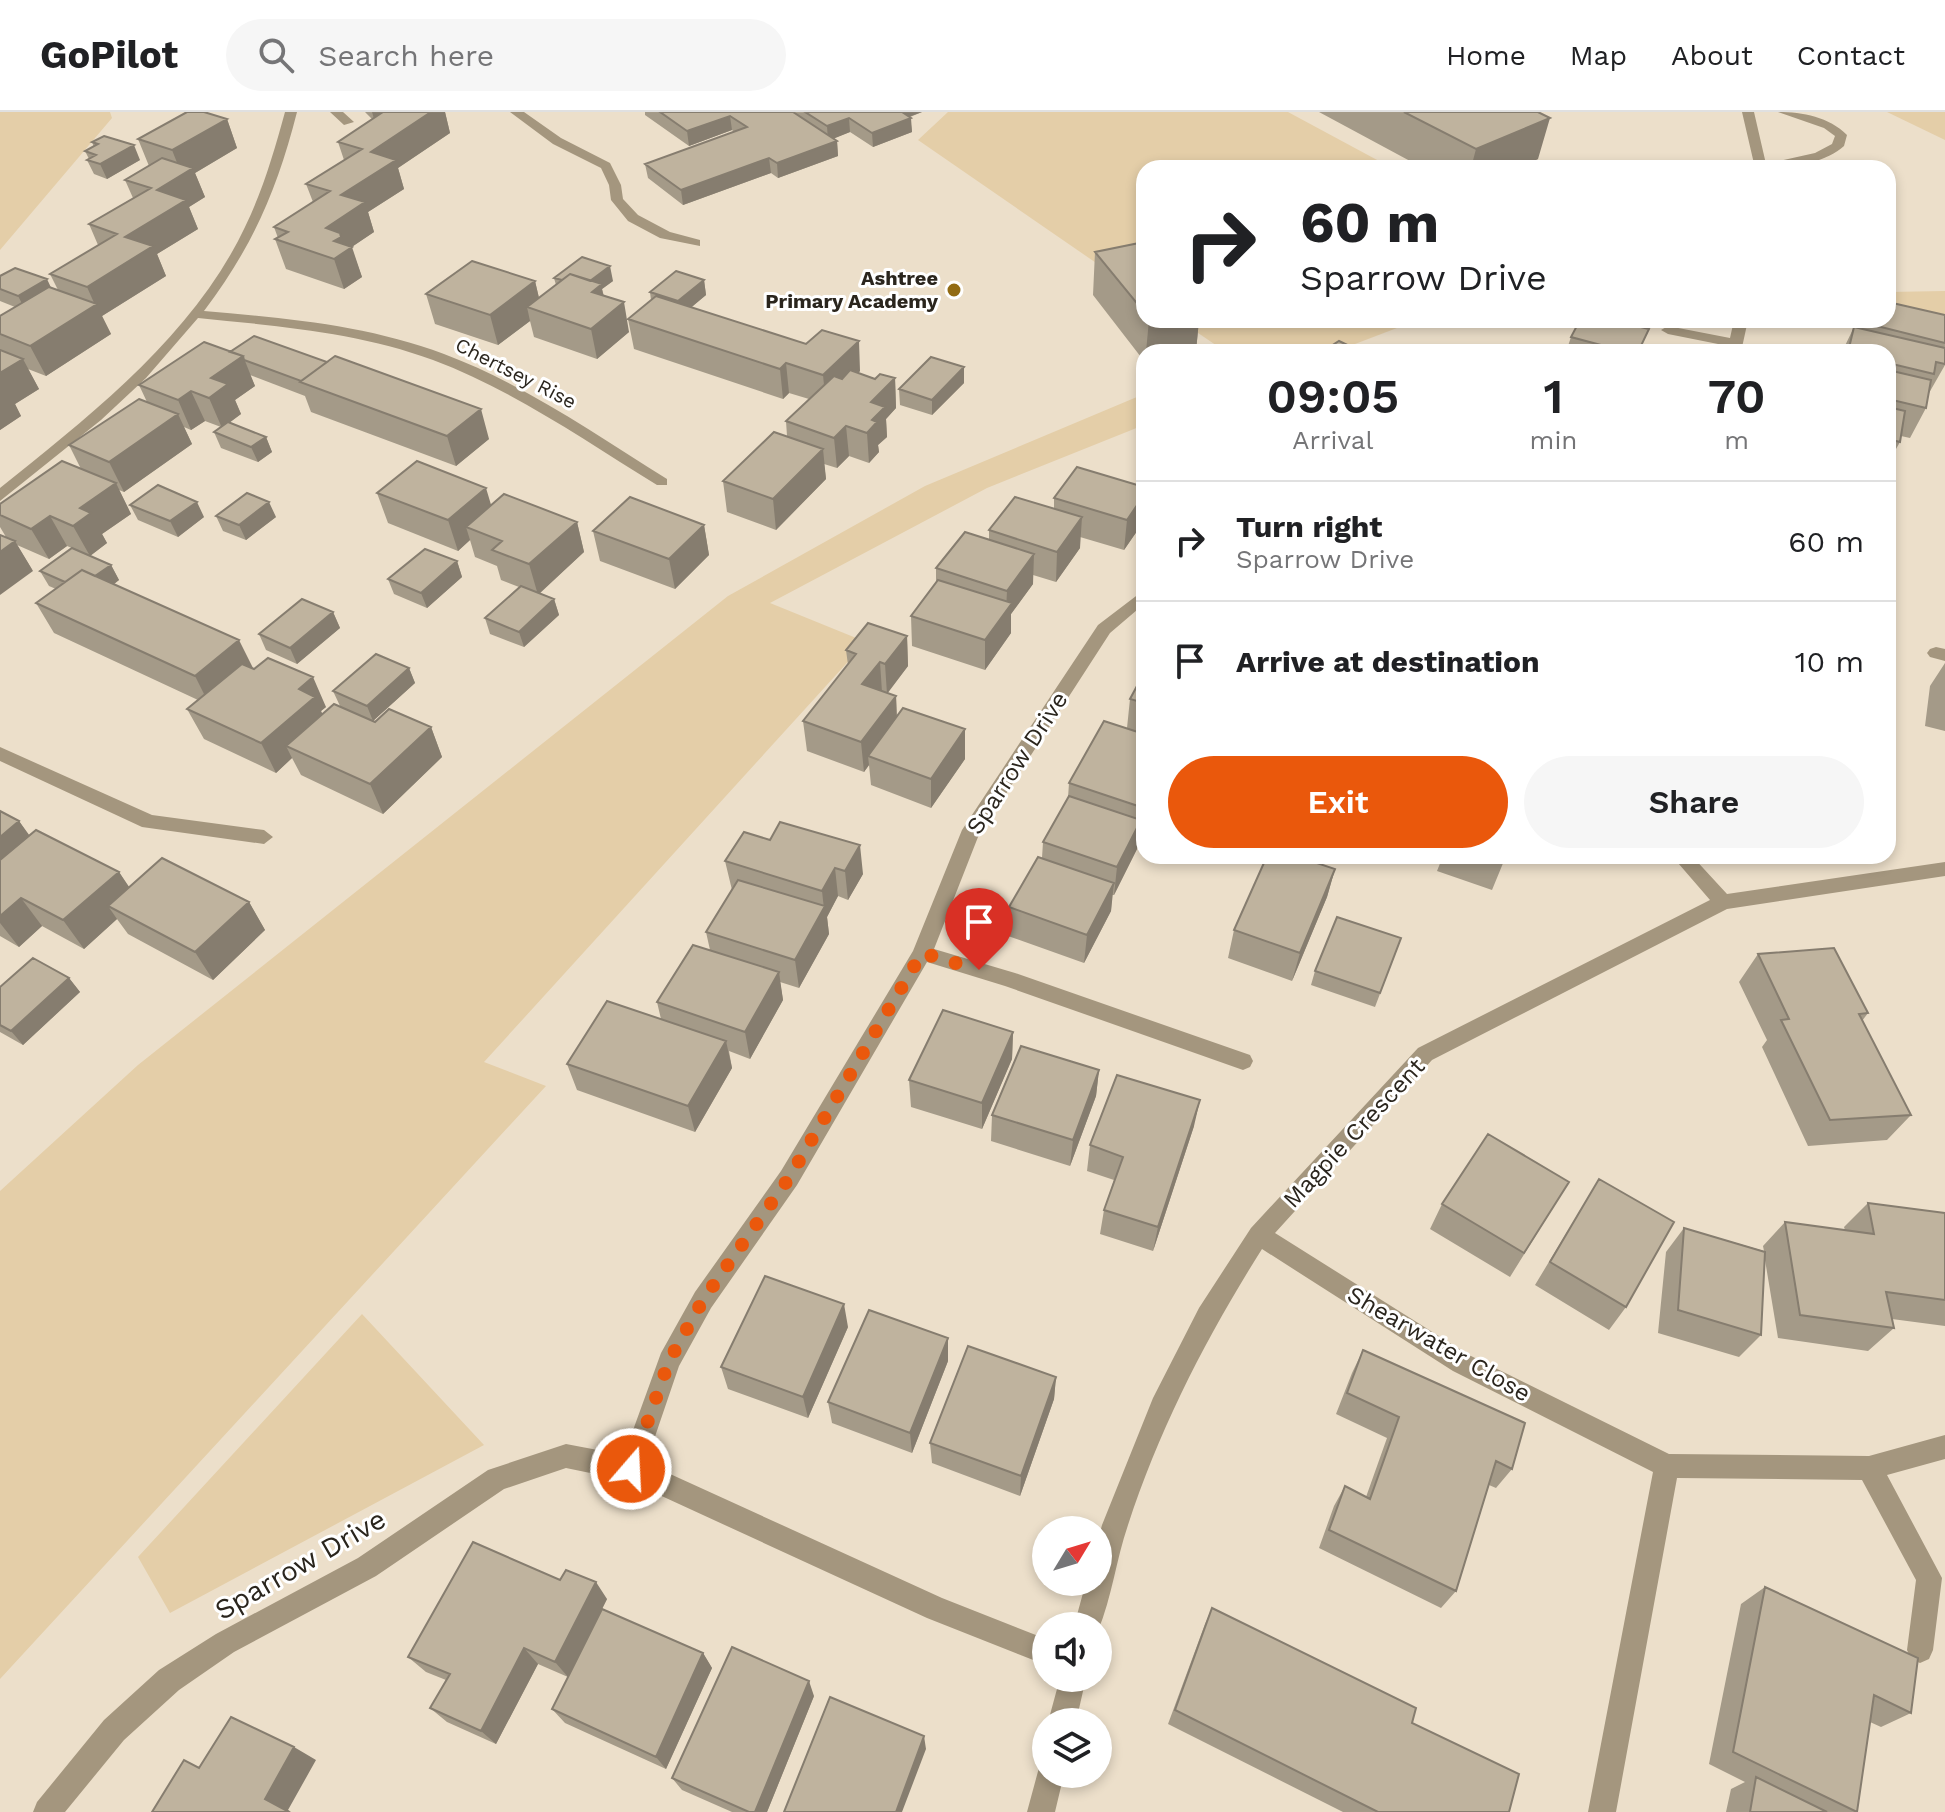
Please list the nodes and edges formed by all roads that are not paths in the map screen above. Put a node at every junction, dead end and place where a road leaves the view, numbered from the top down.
1 (291, 112) edge
2 (336, 112) edge
3 (516, 112) edge
4 (1748, 112) edge
5 (1784, 112) edge
6 (348, 122) dead end
7 (1760, 160) edge
8 (1800, 160) edge
9 (695, 243) dead end
10 (196, 314) junction
11 (1668, 330) dead end
12 (1720, 344) edge
13 (662, 482) dead end
14 (0, 496) edge
15 (1136, 602) edge
16 (0, 753) edge
17 (264, 837) dead end
18 (1688, 864) edge
19 (1945, 869) edge
20 (1723, 902) junction
21 (922, 953) junction
22 (1243, 1061) dead end
23 (1259, 1235) junction
24 (1945, 1447) edge
25 (1667, 1466) junction
26 (1869, 1468) junction
27 (631, 1469) junction
28 (1091, 1612) edge
29 (1032, 1647) edge
30 (1920, 1650) dead end
31 (1047, 1788) edge
32 (47, 1812) edge
33 (1041, 1812) edge
34 (1602, 1812) edge

1 - 10 street
2 - 6 street
3 - 9 street
4 - 7 street
5 - 8 street
10 - 13 street, Chertsey Rise
10 - 14 street
11 - 12 street
15 - 21 street, Sparrow Drive
16 - 17 street
18 - 20 street
19 - 20 street, Magpie Crescent
20 - 23 street, Magpie Crescent
21 - 22 street
21 - 27 street, Sparrow Drive
23 - 25 street, Shearwater Close
23 - 28 street, Magpie Crescent
24 - 26 street, Shearwater Close
25 - 26 street, Shearwater Close
25 - 34 street
26 - 30 street
27 - 29 street, Sparrow Drive
27 - 32 street, Sparrow Drive
31 - 33 street

